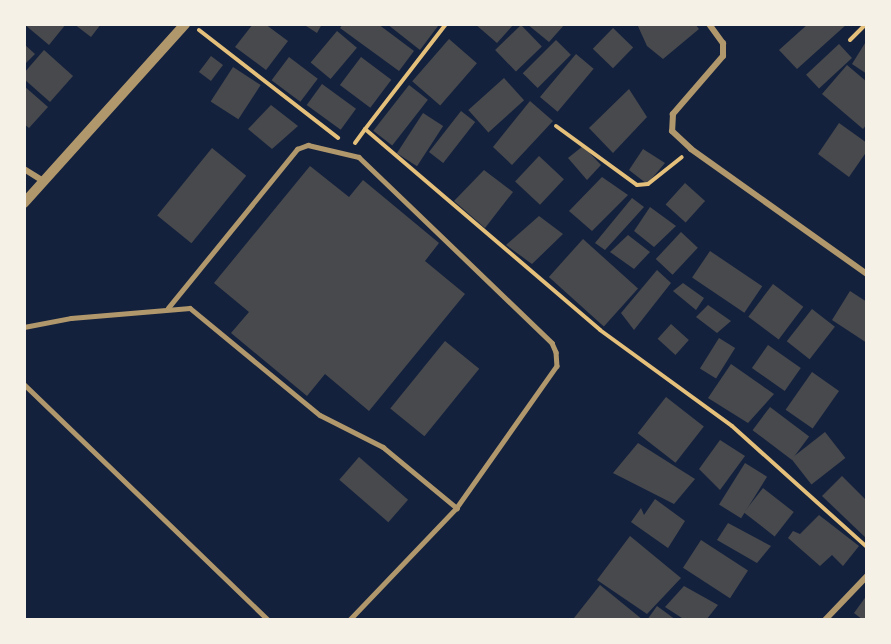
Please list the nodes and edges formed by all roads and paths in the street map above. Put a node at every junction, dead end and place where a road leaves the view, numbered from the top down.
1 (185, 24) edge
2 (191, 24) edge
3 (446, 24) edge
4 (709, 24) edge
5 (866, 24) edge
6 (850, 40) dead end
7 (556, 126) dead end
8 (365, 129) junction
9 (342, 141) dead end
10 (352, 148) dead end
11 (692, 149) junction
12 (24, 169) edge
13 (43, 181) junction
14 (24, 203) edge
15 (867, 274) edge
16 (168, 308) junction
17 (24, 327) edge
18 (24, 384) edge
19 (457, 508) junction
20 (867, 547) edge
21 (867, 576) edge
22 (268, 620) edge
23 (350, 620) edge
24 (825, 620) edge

1 - 13 street
2 - 9 path
3 - 8 path
4 - 11 street
5 - 6 path
7 - 11 path
8 - 10 path
8 - 20 path
11 - 15 street
12 - 13 street
13 - 14 street
16 - 17 lane
16 - 19 lane
16 - 19 lane
18 - 22 lane
19 - 23 lane
21 - 24 street

